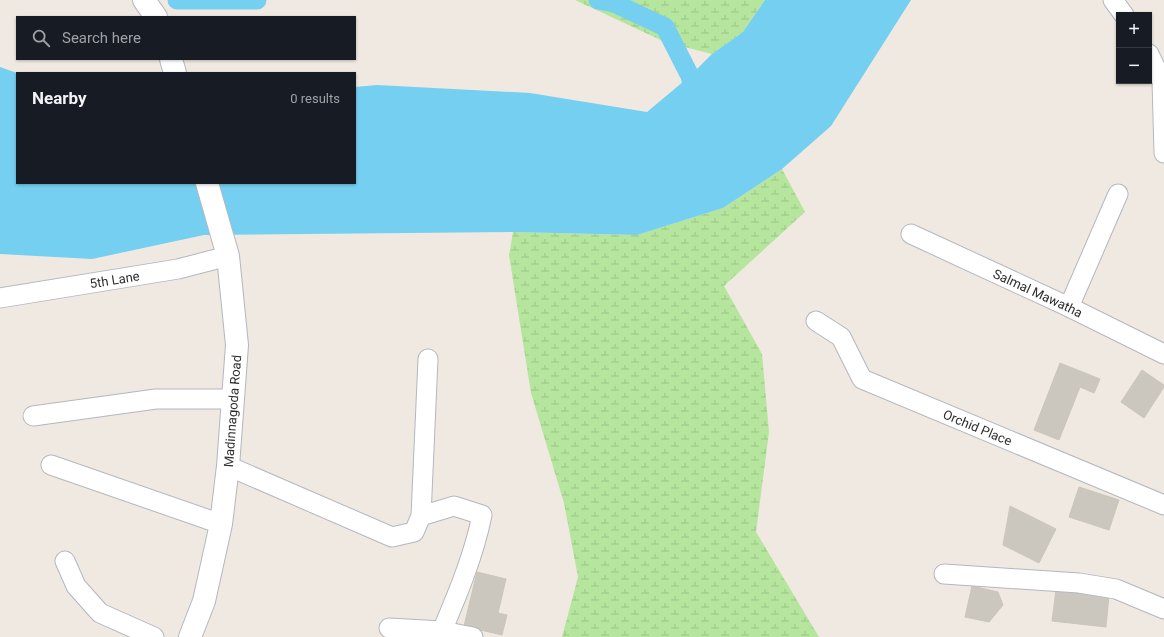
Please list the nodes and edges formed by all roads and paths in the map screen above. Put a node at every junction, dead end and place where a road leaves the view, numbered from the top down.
1 (144, 0) edge
2 (1114, 0) edge
3 (1122, 12) edge
4 (155, 16) edge
5 (171, 60) edge
6 (1152, 60) edge
7 (175, 72) edge
8 (1163, 81) edge
9 (1164, 153) edge
10 (207, 184) edge
11 (1118, 194) dead end
12 (911, 234) dead end
13 (226, 249) junction
14 (0, 298) edge
15 (1069, 308) junction
16 (816, 321) dead end
17 (1164, 354) edge
18 (428, 359) dead end
19 (234, 399) junction
20 (33, 416) dead end
21 (51, 465) dead end
22 (228, 466) junction
23 (1164, 505) edge
24 (421, 516) junction
25 (221, 524) junction
26 (65, 561) dead end
27 (944, 574) dead end
28 (1164, 609) edge
29 (389, 628) dead end
30 (442, 630) junction
31 (154, 637) edge
32 (190, 637) edge
33 (473, 637) edge

1 - 4 street
2 - 3 street
5 - 7 street
6 - 8 street
8 - 9 street
10 - 13 street, Madinnagoda Road
11 - 15 street
12 - 15 street, Salmal Mawatha
13 - 14 street, 5th Lane
13 - 19 street, Madinnagoda Road
15 - 17 street, Salmal Mawatha
16 - 23 street, Orchid Place
18 - 24 street
19 - 20 street
19 - 22 street, Madinnagoda Road
21 - 25 street
22 - 24 street
22 - 25 street, Madinnagoda Road
24 - 30 street
25 - 32 street, Madinnagoda Road
26 - 31 street
27 - 28 street
29 - 30 street
30 - 33 street

